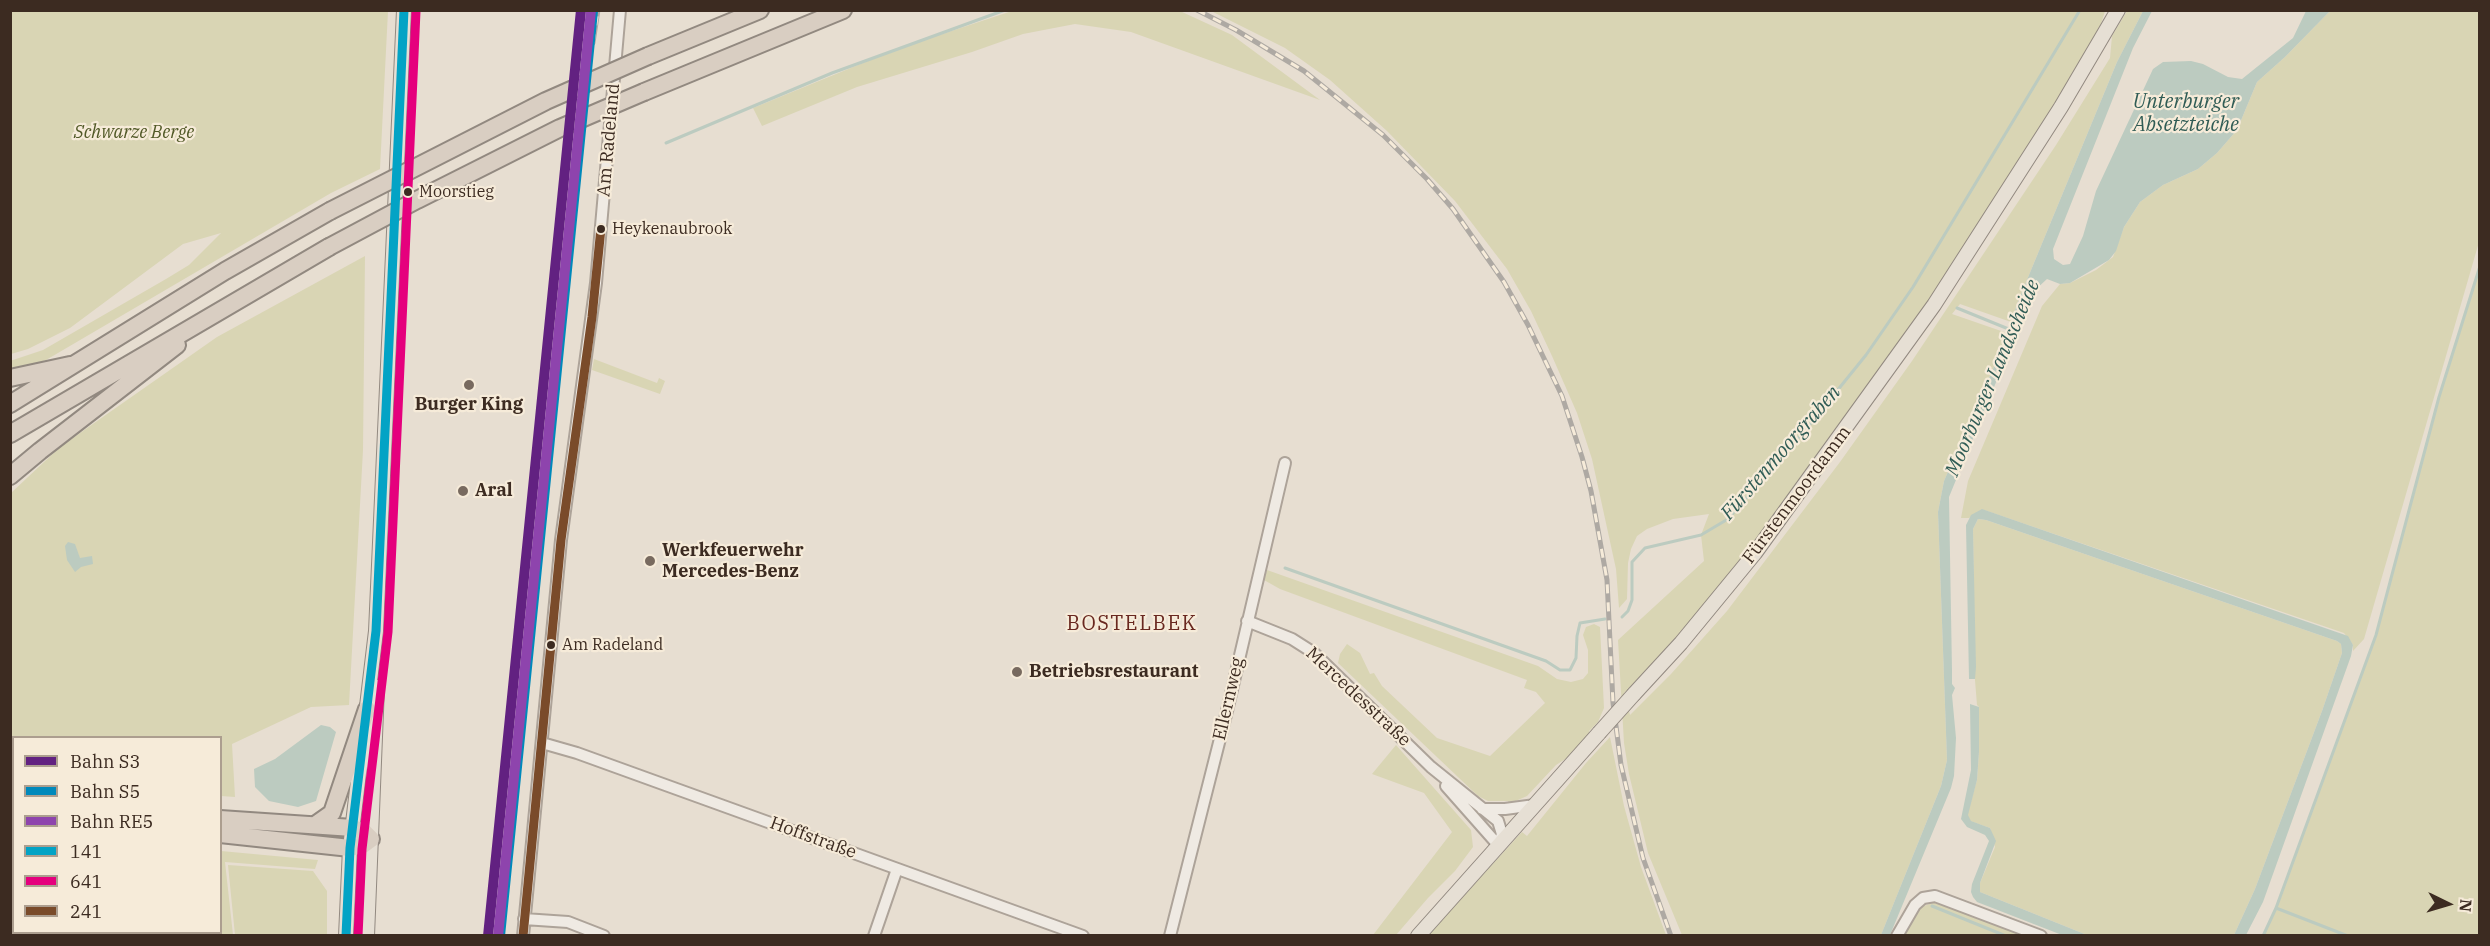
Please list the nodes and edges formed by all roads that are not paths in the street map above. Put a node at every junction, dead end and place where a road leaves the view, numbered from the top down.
1 (404, 10) edge
2 (620, 10) edge
3 (629, 10) edge
4 (760, 10) edge
5 (843, 10) edge
6 (2118, 10) edge
7 (620, 24) junction
8 (224, 307) junction
9 (77, 364) junction
10 (10, 378) edge
11 (10, 404) edge
12 (10, 434) edge
13 (1285, 463) dead end
14 (10, 477) edge
15 (1247, 621) junction
16 (376, 631) junction
17 (368, 709) junction
18 (542, 743) junction
19 (1431, 767) junction
20 (1535, 805) junction
21 (1482, 809) junction
22 (222, 819) edge
23 (315, 825) junction
24 (353, 828) junction
25 (222, 834) edge
26 (370, 839) junction
27 (1499, 846) junction
28 (350, 848) junction
29 (897, 869) junction
30 (524, 919) junction
31 (346, 936) edge
32 (367, 936) edge
33 (523, 936) edge
34 (604, 936) edge
35 (874, 936) edge
36 (1083, 936) edge
37 (1170, 936) edge
38 (1418, 936) edge
39 (1897, 936) edge
40 (2041, 936) edge

1 - 16 main road
2 - 7 street, Am Radeland
3 - 7 street, Am Radeland
4 - 9 highway, bridge
5 - 8 highway, bridge
6 - 20 main road, Fürstenmoordamm, bridge
7 - 18 street, Am Radeland
8 - 12 highway
8 - 14 highway
9 - 10 highway
9 - 11 highway
13 - 15 street, Ellernweg
15 - 19 street, Mercedesstraße
15 - 37 street, Ellernweg
16 - 17 main road
16 - 26 main road
17 - 23 highway
17 - 24 main road
18 - 29 street, Hoffstraße
18 - 30 street, Am Radeland
19 - 21 street, Mercedesstraße
19 - 27 street, Mercedesstraße
20 - 21 street
20 - 27 main road, Fürstenmoordamm
21 - 27 street, Mercedesstraße
22 - 23 highway
23 - 24 highway
24 - 26 highway
24 - 28 main road
25 - 28 highway
26 - 28 highway
26 - 32 main road
27 - 38 main road, Fürstenmoordamm
28 - 31 main road
29 - 35 street
29 - 36 street, Hoffstraße
30 - 33 street, Am Radeland
30 - 34 street
39 - 40 street

